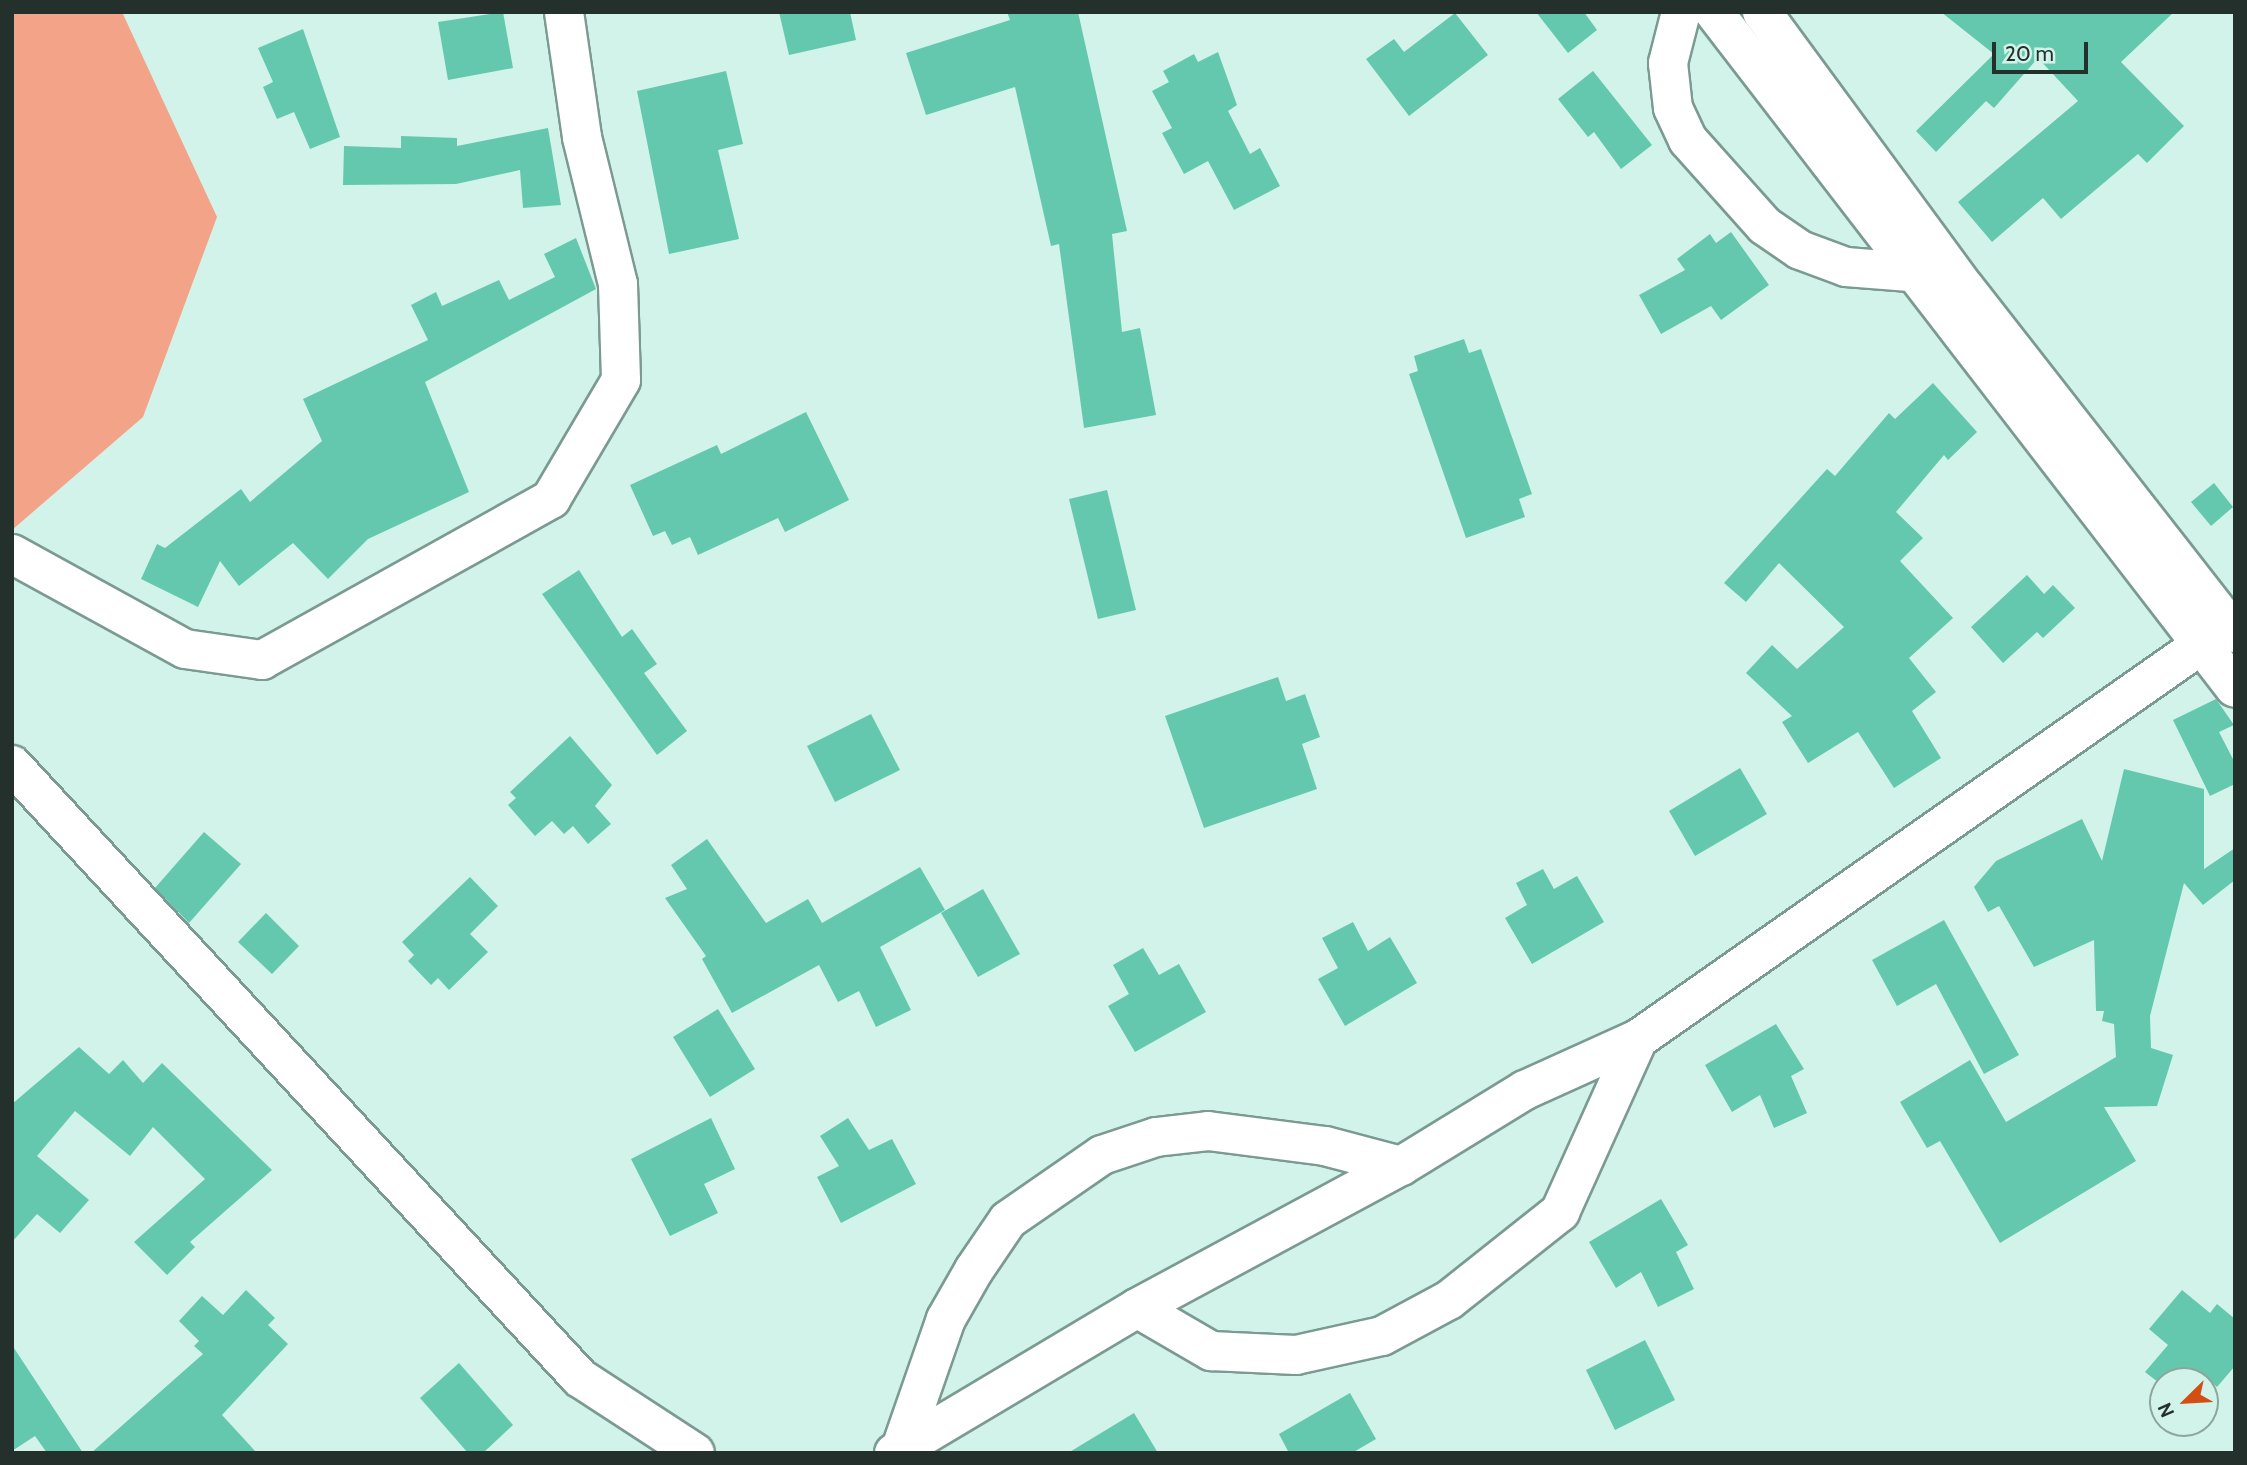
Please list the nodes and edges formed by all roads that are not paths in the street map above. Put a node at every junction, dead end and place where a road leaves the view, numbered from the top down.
1 (564, 12) edge
2 (1681, 12) edge
3 (1714, 12) edge
4 (1762, 12) edge
5 (1910, 272) junction
6 (12, 554) edge
7 (2225, 630) edge
8 (2235, 688) edge
9 (12, 765) edge
10 (1638, 1039) junction
11 (1401, 1166) junction
12 (1137, 1308) junction
13 (897, 1452) edge
14 (695, 1453) edge

1 - 6 street
2 - 5 street
3 - 5 street
4 - 7 street
5 - 7 street
7 - 8 street
7 - 10 street
9 - 14 street
10 - 11 street
10 - 12 street
11 - 12 street
11 - 13 street
12 - 13 street

